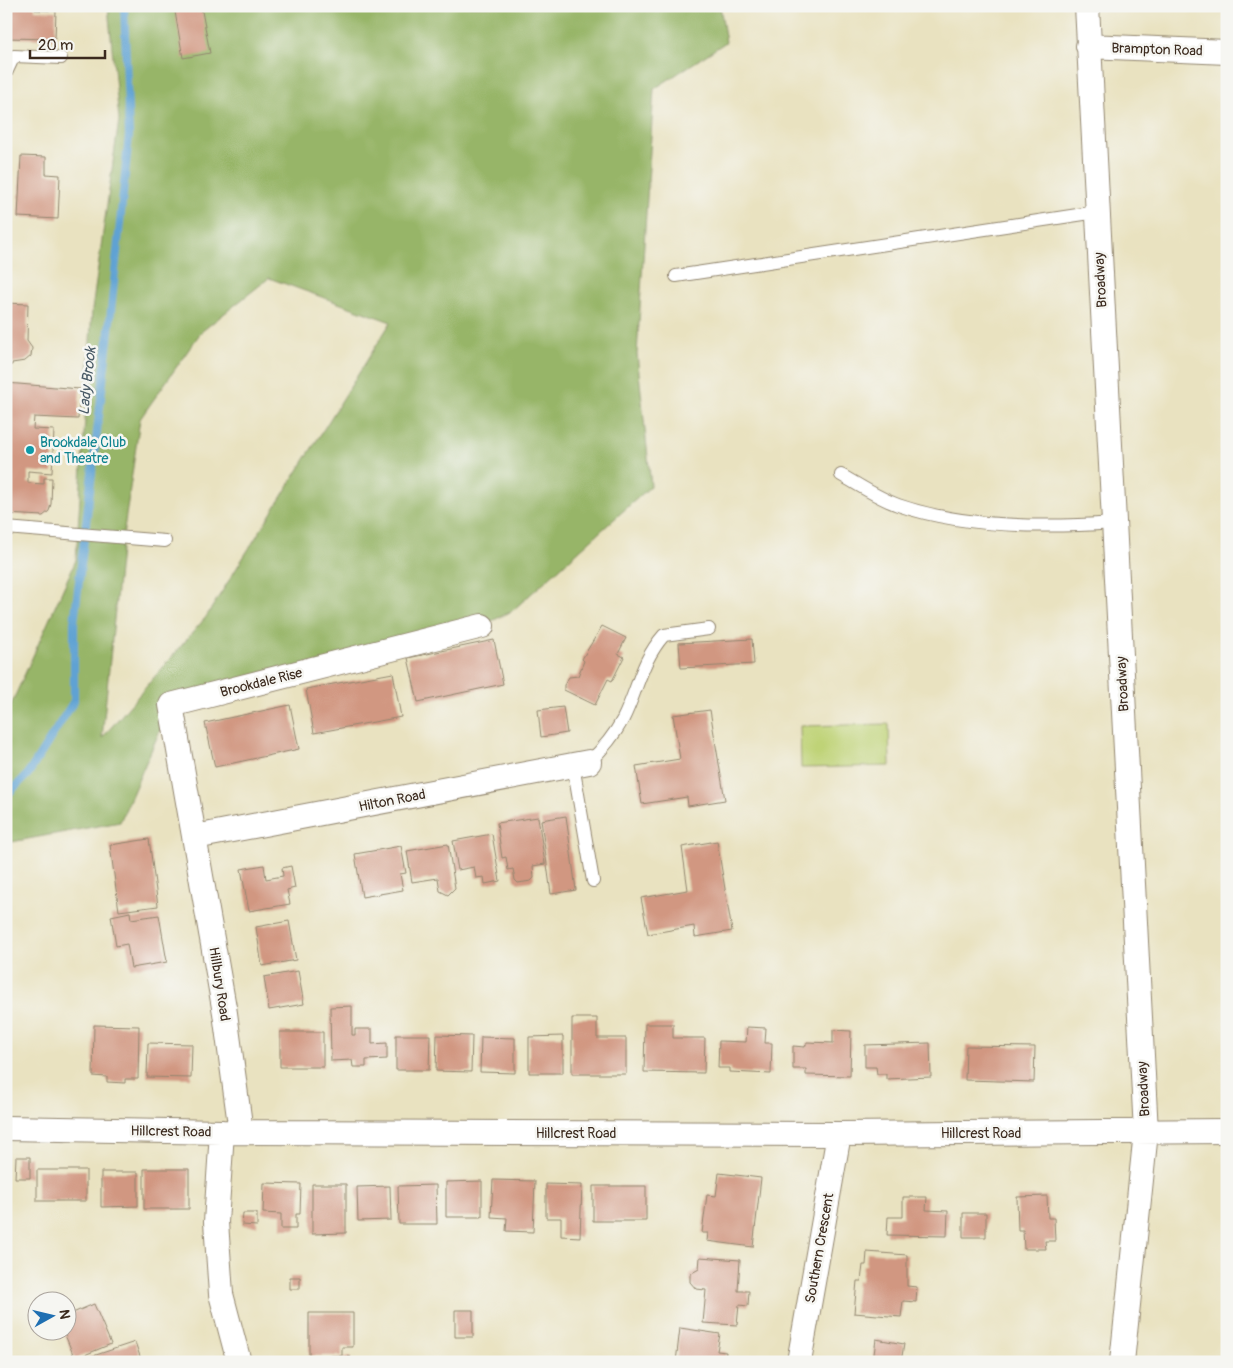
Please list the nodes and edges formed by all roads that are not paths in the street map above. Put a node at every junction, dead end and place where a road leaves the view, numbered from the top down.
1 (1087, 6) edge
2 (1088, 46) junction
3 (1227, 52) edge
4 (61, 58) dead end
5 (6, 73) edge
6 (1097, 212) junction
7 (676, 276) dead end
8 (840, 476) dead end
9 (1113, 523) junction
10 (6, 528) edge
11 (165, 541) dead end
12 (482, 626) dead end
13 (709, 629) dead end
14 (581, 764) junction
15 (195, 837) junction
16 (593, 881) dead end
17 (6, 1128) edge
18 (1227, 1131) edge
19 (232, 1132) junction
20 (1146, 1132) junction
21 (839, 1134) junction
22 (239, 1362) edge
23 (799, 1362) edge
24 (1122, 1362) edge

1 - 2 street, Broadway
2 - 3 street, Brampton Road
2 - 6 street, Broadway
4 - 5 lane
6 - 7 lane
6 - 9 street, Broadway
8 - 9 lane
9 - 20 street, Broadway
10 - 11 lane
12 - 15 street, Brookdale Rise
13 - 14 lane
14 - 15 street, Hilton Road
14 - 16 lane
15 - 19 street, Hillbury Road
17 - 19 street, Hillcrest Road
18 - 20 street, Hillcrest Road
19 - 21 street, Hillcrest Road
19 - 22 street
20 - 21 street, Hillcrest Road
20 - 24 street, Broadway
21 - 23 street, Southern Crescent

